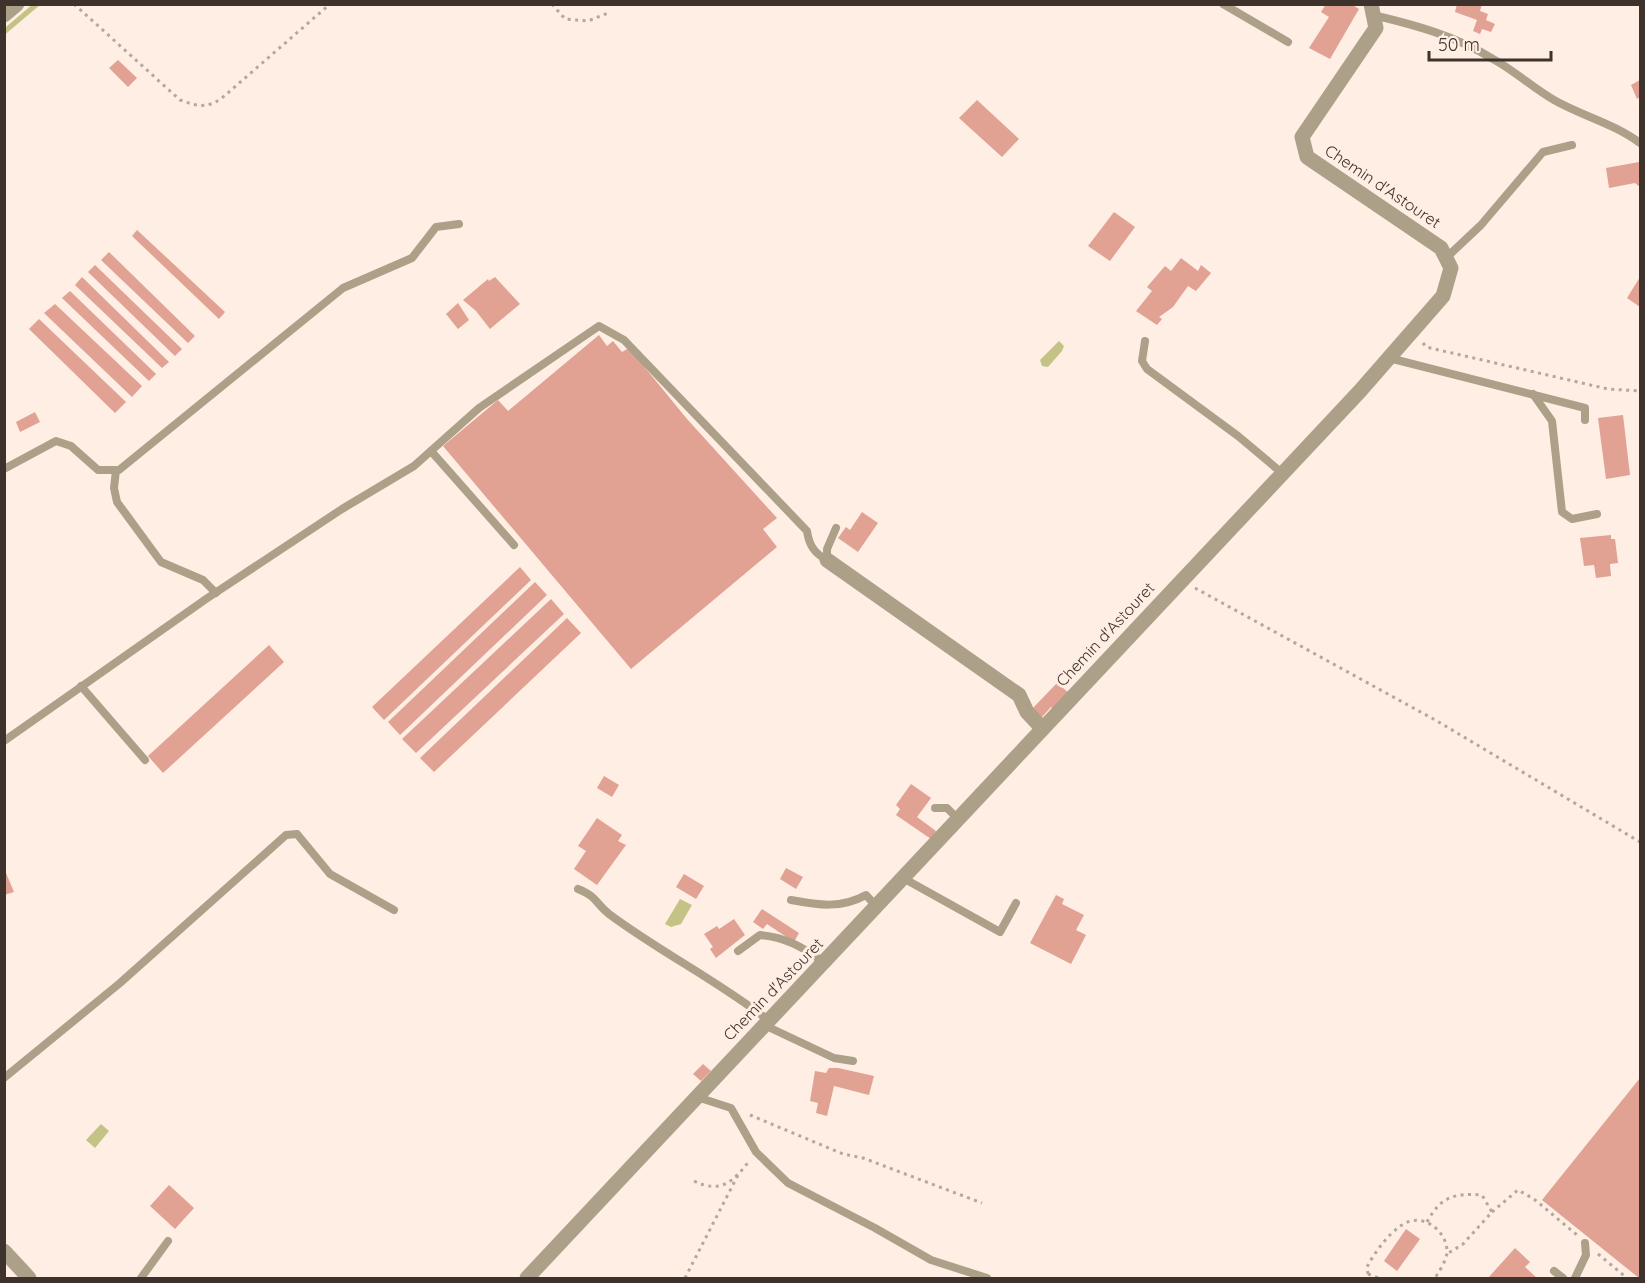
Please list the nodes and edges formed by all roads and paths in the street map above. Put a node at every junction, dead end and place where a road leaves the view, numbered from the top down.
1 (17, 4) edge
2 (74, 4) edge
3 (330, 4) edge
4 (552, 4) edge
5 (1223, 4) edge
6 (1372, 10) edge
7 (608, 13) dead end
8 (4, 15) edge
9 (1288, 42) dead end
10 (1641, 143) edge
11 (1572, 145) dead end
12 (459, 224) dead end
13 (1446, 258) junction
14 (1413, 330) junction
15 (1145, 341) dead end
16 (1389, 358) junction
17 (1641, 391) edge
18 (1533, 394) junction
19 (1585, 420) dead end
20 (431, 451) junction
21 (4, 469) edge
22 (116, 470) junction
23 (1282, 473) junction
24 (1597, 514) dead end
25 (836, 528) dead end
26 (514, 545) dead end
27 (827, 560) junction
28 (1180, 580) junction
29 (216, 593) junction
30 (81, 686) junction
31 (1042, 728) junction
32 (4, 741) edge
33 (144, 760) dead end
34 (935, 808) dead end
35 (957, 818) junction
36 (1641, 842) edge
37 (903, 878) junction
38 (578, 889) dead end
39 (792, 900) dead end
40 (1016, 903) dead end
41 (876, 906) junction
42 (394, 910) dead end
43 (738, 951) dead end
44 (823, 962) junction
45 (766, 1023) junction
46 (853, 1061) dead end
47 (4, 1078) edge
48 (695, 1097) junction
49 (731, 1108) junction
50 (756, 1152) junction
51 (738, 1175) junction
52 (694, 1180) dead end
53 (982, 1203) dead end
54 (1492, 1212) junction
55 (1427, 1222) junction
56 (168, 1241) dead end
57 (1585, 1243) junction
58 (4, 1251) edge
59 (1447, 1254) junction
60 (1554, 1271) dead end
61 (1368, 1274) junction
62 (29, 1278) edge
63 (141, 1278) edge
64 (526, 1278) edge
65 (685, 1278) edge
66 (987, 1278) edge
67 (1361, 1278) edge
68 (1379, 1278) edge
69 (1435, 1278) edge
70 (1563, 1278) edge
71 (1575, 1278) edge
72 (1627, 1278) edge

1 - 8 street
2 - 3 path
4 - 7 path
5 - 9 lane
6 - 10 lane
6 - 13 street, Chemin d'Astouret
11 - 13 lane
12 - 22 lane
13 - 14 street, Chemin d'Astouret
14 - 16 street, Chemin d'Astouret
14 - 17 path
15 - 23 lane
16 - 18 lane
16 - 23 street, Chemin d'Astouret
18 - 19 lane
18 - 24 lane
20 - 26 lane
20 - 27 lane
20 - 29 lane
21 - 22 lane
22 - 29 lane
23 - 28 street, Chemin d'Astouret
25 - 27 lane
27 - 31 street
28 - 31 street, Chemin d'Astouret
28 - 36 path
29 - 30 lane
30 - 32 lane
30 - 33 lane
31 - 35 street, Chemin d'Astouret
34 - 35 lane
35 - 37 street, Chemin d'Astouret
37 - 40 lane
37 - 41 street, Chemin d'Astouret
38 - 45 lane
39 - 41 lane
41 - 44 street, Chemin d'Astouret
42 - 47 lane
43 - 44 lane
44 - 45 street, Chemin d'Astouret
45 - 46 lane
45 - 48 street, Chemin d'Astouret
48 - 49 lane
48 - 64 street, Chemin d'Astouret
49 - 50 lane
49 - 53 path
50 - 51 path
50 - 66 lane
51 - 52 path
51 - 65 path
54 - 55 path
54 - 57 path
54 - 59 path
55 - 59 path
55 - 61 path
56 - 63 lane
57 - 71 lane
57 - 72 path
58 - 62 street
59 - 69 path
60 - 70 lane
61 - 67 path
61 - 68 path

